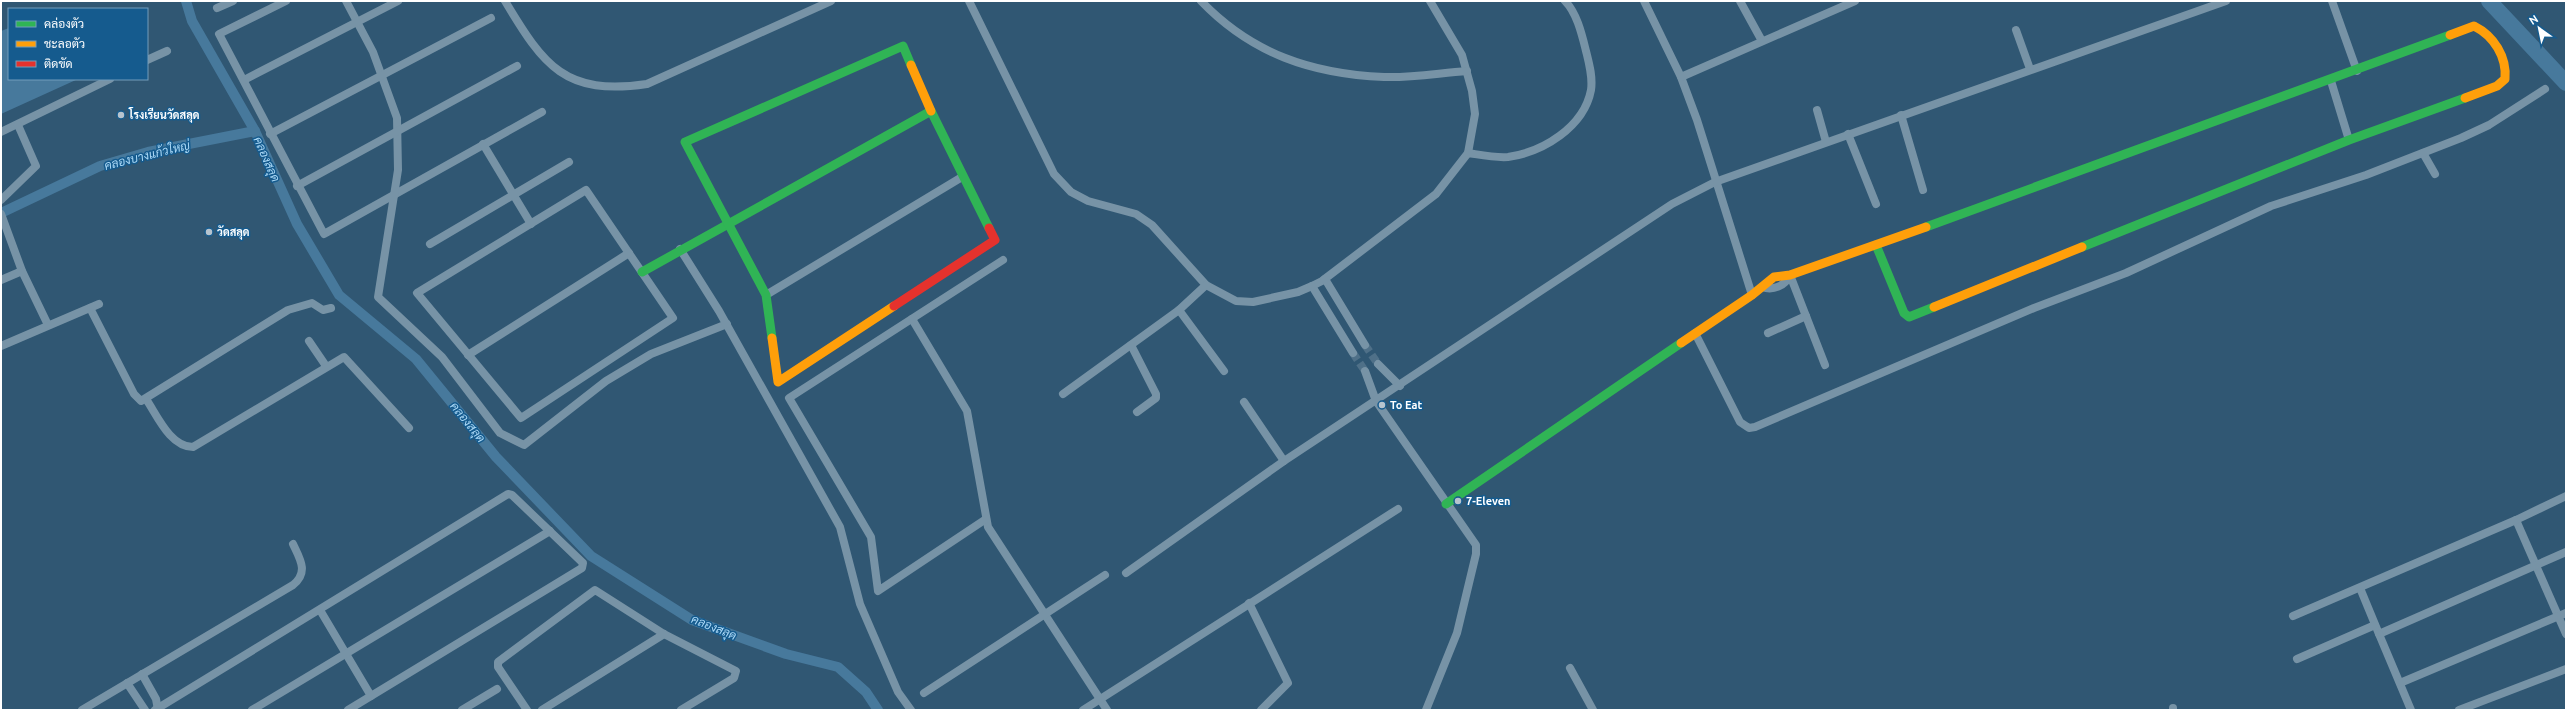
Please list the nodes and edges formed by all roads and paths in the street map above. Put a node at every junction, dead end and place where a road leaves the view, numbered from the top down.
1 (233, 1) edge
2 (286, 1) edge
3 (346, 1) edge
4 (398, 1) edge
5 (504, 1) edge
6 (831, 1) edge
7 (969, 1) edge
8 (1201, 1) edge
9 (1430, 1) edge
10 (1565, 1) edge
11 (1644, 1) edge
12 (1740, 1) edge
13 (1855, 1) edge
14 (2226, 1) edge
15 (2332, 1) edge
16 (217, 8) dead end
17 (491, 18) dead end
18 (357, 22) junction
19 (2016, 30) dead end
20 (1762, 41) junction
21 (167, 51) dead end
22 (148, 60) edge
23 (517, 66) dead end
24 (2030, 69) junction
25 (1467, 71) junction
26 (2357, 71) junction
27 (381, 76) junction
28 (1681, 78) junction
29 (108, 80) edge
30 (244, 80) junction
31 (2331, 81) junction
32 (2545, 89) dead end
33 (1817, 110) dead end
34 (931, 111) junction
35 (542, 112) dead end
36 (1901, 115) junction
37 (18, 125) junction
38 (1, 132) edge
39 (397, 133) junction
40 (270, 134) junction
41 (1848, 134) junction
42 (2349, 140) junction
43 (1826, 142) junction
44 (483, 144) junction
45 (1468, 153) junction
46 (2423, 153) junction
47 (569, 162) dead end
48 (2434, 174) dead end
49 (962, 177) junction
50 (1715, 182) junction
51 (297, 186) junction
52 (1923, 190) dead end
53 (394, 194) junction
54 (513, 195) junction
55 (1, 200) edge
56 (1876, 204) dead end
57 (1, 214) edge
58 (729, 223) junction
59 (531, 224) junction
60 (430, 244) dead end
61 (1876, 245) junction
62 (680, 249) junction
63 (629, 253) junction
64 (1003, 260) dead end
65 (22, 271) junction
66 (642, 272) junction
67 (1790, 275) junction
68 (1325, 279) junction
69 (1, 280) edge
70 (1206, 285) junction
71 (1312, 286) junction
72 (766, 294) junction
73 (1752, 295) junction
74 (99, 304) dead end
75 (90, 308) junction
76 (331, 308) dead end
77 (1179, 310) junction
78 (1806, 316) junction
79 (912, 319) junction
80 (727, 324) junction
81 (48, 325) junction
82 (1768, 332) dead end
83 (1695, 333) junction
84 (309, 341) dead end
85 (1131, 345) junction
86 (1365, 345) tunnel mouth
87 (1, 346) edge
88 (1353, 353) tunnel mouth
89 (468, 355) junction
90 (1378, 364) tunnel mouth
91 (1825, 365) dead end
92 (326, 366) junction
93 (1224, 371) dead end
94 (1365, 371) tunnel mouth
95 (1400, 386) junction
96 (1063, 394) dead end
97 (146, 398) junction
98 (1376, 401) junction
99 (1244, 402) dead end
100 (1137, 412) dead end
101 (409, 428) dead end
102 (1284, 461) junction
103 (2566, 496) edge
104 (1446, 504) junction
105 (1398, 509) dead end
106 (986, 519) junction
107 (2516, 520) junction
108 (550, 531) junction
109 (292, 544) dead end
110 (2566, 552) edge
111 (2536, 567) junction
112 (1126, 573) dead end
113 (1105, 575) dead end
114 (2360, 588) junction
115 (1249, 603) junction
116 (320, 610) junction
117 (2566, 613) edge
118 (1045, 616) junction
119 (2293, 616) dead end
120 (2558, 617) junction
121 (2375, 625) junction
122 (664, 634) junction
123 (2379, 634) junction
124 (2566, 634) edge
125 (348, 654) junction
126 (2297, 659) dead end
127 (1570, 668) dead end
128 (2566, 669) edge
129 (142, 674) junction
130 (127, 683) junction
131 (2400, 683) junction
132 (497, 689) dead end
133 (924, 693) dead end
134 (372, 696) junction
135 (1100, 700) junction
136 (157, 709) edge
137 (82, 710) edge
138 (145, 710) edge
139 (252, 710) edge
140 (348, 710) edge
141 (462, 710) edge
142 (527, 710) edge
143 (542, 710) edge
144 (681, 710) edge
145 (911, 710) edge
146 (1083, 710) edge
147 (1107, 710) edge
148 (1261, 710) edge
149 (1426, 710) edge
150 (1593, 710) edge
151 (2411, 710) edge
152 (2459, 710) edge

1 - 16 street
2 - 30 street
3 - 18 street
4 - 18 street
5 - 6 street
7 - 70 street
8 - 25 street
9 - 25 street
10 - 45 street
11 - 28 street
12 - 20 street
13 - 20 street
14 - 24 street
15 - 26 street
17 - 27 street
18 - 27 street
18 - 30 street
19 - 24 street
20 - 28 street
21 - 22 street
23 - 39 street
24 - 36 street
25 - 45 street
26 - 31 street
26 - 42 street
27 - 39 street
27 - 40 street
28 - 50 street
29 - 37 street
30 - 40 street
31 - 42 street
31 - 61 street
32 - 46 street
33 - 43 street
34 - 49 street
34 - 58 street
34 - 58 street
35 - 44 street
36 - 41 street
36 - 52 street
37 - 38 street
37 - 55 street
39 - 51 street
39 - 53 street
40 - 51 street
41 - 43 street
41 - 56 street
42 - 61 street
43 - 50 street
44 - 53 street
44 - 54 street
45 - 68 street
46 - 48 street
46 - 83 street
47 - 54 street
49 - 72 street
49 - 72 street
50 - 73 street
50 - 95 street
51 - 53 street
53 - 80 street
54 - 59 street
54 - 60 street
57 - 65 street
58 - 62 street
58 - 72 street
59 - 63 street
59 - 89 street
61 - 67 street
62 - 66 street
62 - 80 street
63 - 66 street
63 - 89 street
64 - 79 street
65 - 69 street
65 - 81 street
66 - 89 street
67 - 73 street
67 - 78 street
68 - 71 street
68 - 86 street
70 - 71 street
70 - 77 street
71 - 88 street
73 - 83 street
74 - 75 street
75 - 81 street
75 - 97 street
76 - 97 street
77 - 85 street
77 - 93 street
78 - 82 street
78 - 91 street
79 - 106 street
79 - 106 street
80 - 145 street
81 - 87 street
83 - 104 street
84 - 92 street
85 - 96 street
85 - 100 street
90 - 95 street
92 - 97 street
92 - 101 street
94 - 98 street
95 - 98 street
98 - 102 street
98 - 104 street
99 - 102 street
102 - 112 street
103 - 107 street
104 - 149 street
105 - 115 street
106 - 118 street
107 - 111 street
107 - 114 street
108 - 116 street
108 - 125 street
108 - 134 street
109 - 129 street
110 - 111 street
111 - 120 street
111 - 123 street
113 - 118 street
114 - 119 street
114 - 121 street
115 - 135 street
115 - 148 street
116 - 125 street
116 - 136 street
117 - 120 street
118 - 133 street
118 - 135 street
120 - 124 street
120 - 131 street
121 - 123 street
121 - 126 street
122 - 142 street
122 - 143 street
122 - 144 street
123 - 131 street
125 - 134 street
125 - 139 street
127 - 150 street
128 - 152 street
129 - 130 street
129 - 136 street
130 - 137 street
130 - 138 street
131 - 151 street
132 - 141 street
134 - 140 street
135 - 146 street
135 - 147 street

